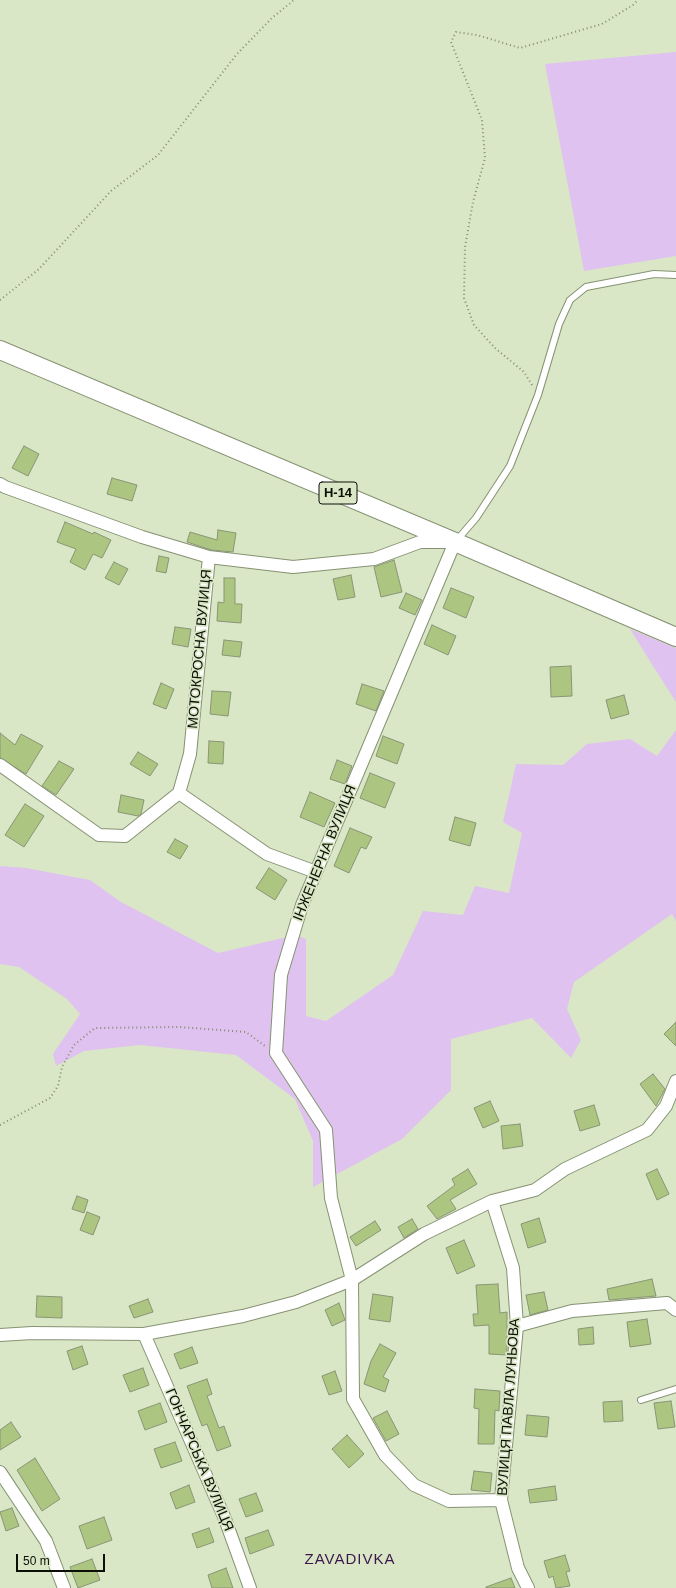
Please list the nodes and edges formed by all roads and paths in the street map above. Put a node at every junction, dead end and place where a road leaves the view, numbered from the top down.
1 (294, 0) edge
2 (638, 0) edge
3 (676, 275) edge
4 (0, 300) edge
5 (0, 350) edge
6 (538, 395) junction
7 (0, 484) edge
8 (455, 542) junction
9 (209, 557) junction
10 (676, 637) edge
11 (0, 765) edge
12 (179, 793) junction
13 (316, 872) junction
14 (276, 1053) junction
15 (676, 1081) edge
16 (0, 1125) edge
17 (492, 1201) junction
18 (352, 1280) junction
19 (676, 1310) edge
20 (517, 1326) junction
21 (144, 1334) junction
22 (0, 1335) edge
23 (676, 1389) edge
24 (641, 1400) dead end
25 (0, 1472) edge
26 (501, 1500) junction
27 (64, 1588) edge
28 (250, 1588) edge
29 (528, 1588) edge

1 - 4 path
2 - 6 path
3 - 6 lane
5 - 8 main road, Н-14
6 - 8 lane
7 - 9 street, МОТОКРОСНА ВУЛИЦЯ
8 - 9 street
8 - 10 main road, Н-14
8 - 13 street, ІНЖЕНЕРНА ВУЛИЦЯ
9 - 12 street, МОТОКРОСНА ВУЛИЦЯ
11 - 12 street
12 - 13 street
13 - 14 street, ІНЖЕНЕРНА ВУЛИЦЯ
14 - 16 path
14 - 18 street
15 - 17 street
17 - 18 street
17 - 20 street, ВУЛИЦЯ ПАВЛА ЛУНЬОВА
18 - 21 street
18 - 26 street
19 - 20 street
20 - 26 street, ВУЛИЦЯ ПАВЛА ЛУНЬОВА
21 - 22 street
21 - 28 street, ГОНЧАРСЬКА ВУЛИЦЯ
23 - 24 lane
25 - 27 street
26 - 29 street, ВУЛИЦЯ ПАВЛА ЛУНЬОВА

